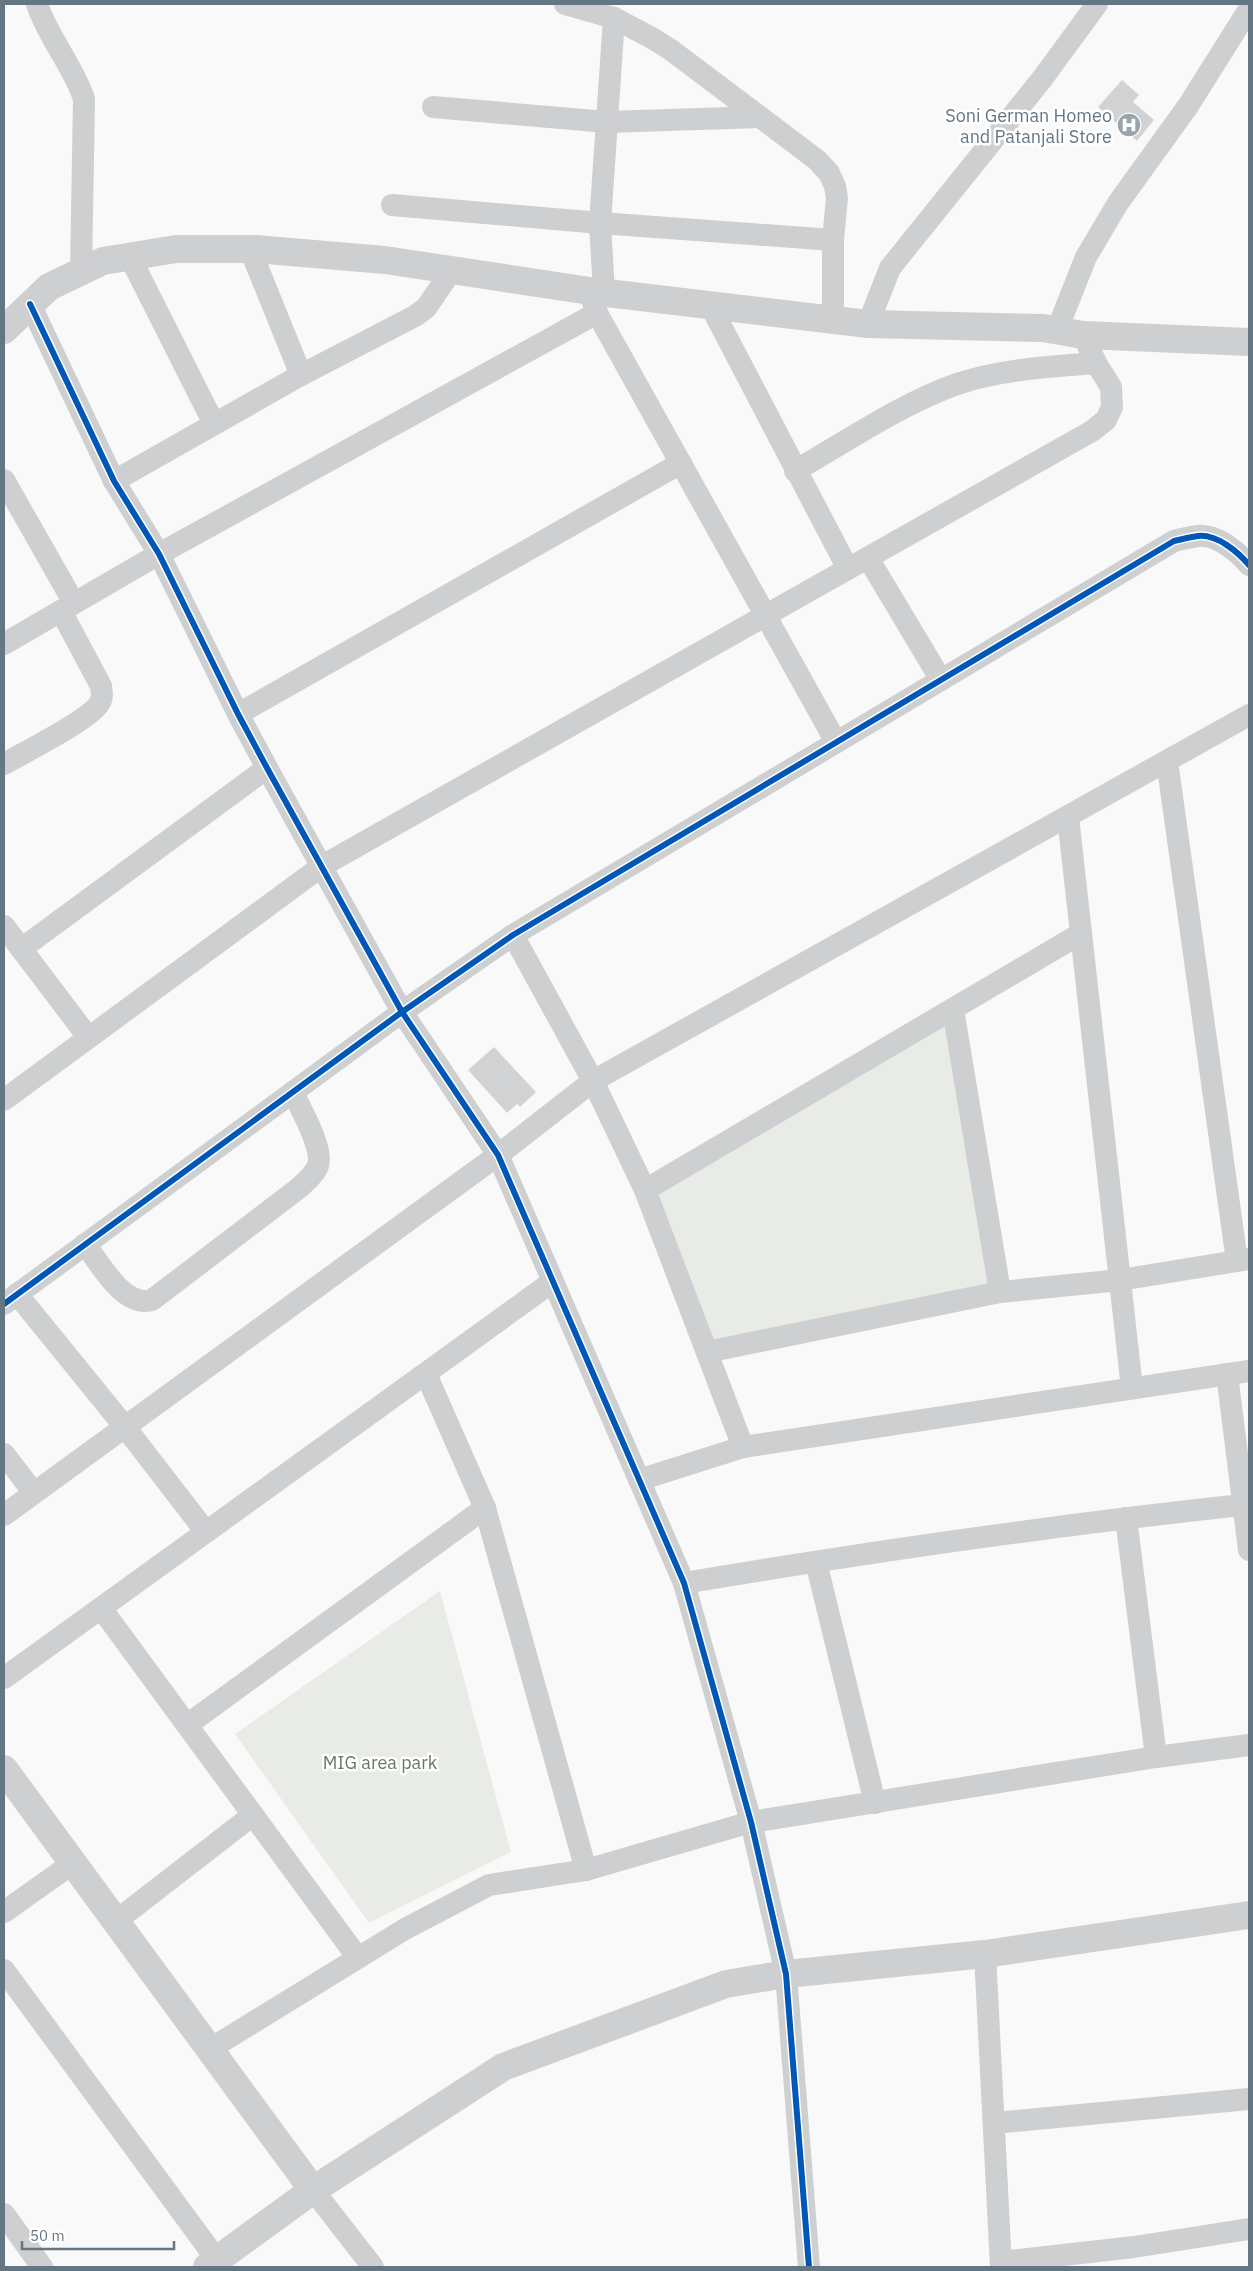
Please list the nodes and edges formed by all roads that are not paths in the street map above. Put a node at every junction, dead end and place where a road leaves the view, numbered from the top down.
1 (37, 4) edge
2 (565, 4) edge
3 (1097, 4) edge
4 (1249, 9) edge
5 (614, 18) junction
6 (432, 107) dead end
7 (760, 117) junction
8 (607, 122) junction
9 (392, 205) dead end
10 (600, 223) junction
11 (833, 240) junction
12 (250, 249) junction
13 (130, 257) junction
14 (452, 270) junction
15 (81, 272) junction
16 (597, 299) junction
17 (30, 304) junction
18 (710, 305) junction
19 (833, 319) junction
20 (868, 324) junction
21 (4, 330) edge
22 (1057, 330) junction
23 (1083, 335) junction
24 (1249, 342) edge
25 (1096, 364) junction
26 (301, 375) junction
27 (214, 424) junction
28 (681, 463) junction
29 (795, 471) junction
30 (4, 480) edge
31 (114, 481) junction
32 (12, 514) edge
33 (159, 554) junction
34 (868, 558) junction
35 (1249, 565) edge
36 (848, 569) junction
37 (68, 607) junction
38 (766, 616) junction
39 (4, 644) edge
40 (941, 680) junction
41 (238, 714) junction
42 (1249, 715) edge
43 (836, 742) junction
44 (1167, 761) junction
45 (4, 764) edge
46 (268, 768) junction
47 (1068, 816) junction
48 (322, 866) junction
49 (4, 926) edge
50 (1080, 934) junction
51 (513, 935) junction
52 (22, 949) junction
53 (953, 1009) junction
54 (402, 1012) junction
55 (88, 1037) junction
56 (593, 1081) junction
57 (292, 1092) junction
58 (4, 1100) edge
59 (498, 1155) junction
60 (645, 1190) junction
61 (85, 1244) junction
62 (1243, 1260) edge
63 (1120, 1280) junction
64 (552, 1282) junction
65 (1000, 1292) junction
66 (10, 1299) edge
67 (707, 1352) junction
68 (1249, 1372) edge
69 (426, 1374) junction
70 (1227, 1374) junction
71 (1132, 1388) junction
72 (125, 1427) junction
73 (743, 1447) junction
74 (4, 1454) edge
75 (639, 1480) junction
76 (34, 1493) junction
77 (1242, 1506) junction
78 (485, 1508) junction
79 (4, 1515) edge
80 (1126, 1518) junction
81 (206, 1532) junction
82 (1249, 1550) edge
83 (816, 1562) junction
84 (684, 1583) junction
85 (101, 1608) junction
86 (4, 1678) edge
87 (187, 1724) junction
88 (1249, 1745) edge
89 (1156, 1757) junction
90 (4, 1769) edge
91 (875, 1803) junction
92 (253, 1815) junction
93 (752, 1822) junction
94 (73, 1863) junction
95 (586, 1870) junction
96 (4, 1912) edge
97 (1249, 1915) edge
98 (116, 1922) junction
99 (985, 1954) junction
100 (358, 1958) junction
101 (4, 1970) edge
102 (786, 1974) junction
103 (210, 2050) junction
104 (1249, 2099) edge
105 (994, 2123) junction
106 (314, 2190) junction
107 (4, 2214) edge
108 (1249, 2229) edge
109 (1134, 2257) edge
110 (212, 2264) edge
111 (1001, 2265) edge
112 (42, 2267) edge
113 (372, 2267) edge
114 (810, 2267) edge

1 - 15 street
2 - 5 street
3 - 20 street
4 - 22 street
5 - 7 street
5 - 8 street
6 - 8 street
7 - 8 street
7 - 11 street
8 - 10 street
9 - 10 street
10 - 11 street
10 - 16 street
11 - 19 street
12 - 13 street
12 - 14 street
12 - 26 street
13 - 15 street
13 - 27 street
14 - 16 street
14 - 26 street
15 - 17 street
16 - 18 street
16 - 28 street
16 - 33 street
17 - 21 street
17 - 31 street
18 - 19 street
18 - 29 street
19 - 20 street
20 - 22 street
22 - 23 street
23 - 24 street
23 - 25 street
25 - 29 street
25 - 34 street
26 - 27 street
27 - 31 street
28 - 38 street
28 - 41 street
29 - 36 street
30 - 32 street
31 - 33 street
32 - 37 street
33 - 37 street
33 - 41 street
34 - 36 street
34 - 40 street
35 - 40 street
36 - 38 street
37 - 39 street
37 - 45 street
38 - 43 street
38 - 48 street
40 - 43 street
41 - 46 street
42 - 44 street
43 - 51 street
44 - 47 street
44 - 62 street
46 - 48 street
46 - 52 street
47 - 50 street
47 - 56 street
48 - 54 street
48 - 55 street
49 - 52 street
50 - 53 street
50 - 63 street
51 - 54 street
51 - 56 street
52 - 55 street
53 - 60 street
53 - 65 street
54 - 57 street
54 - 59 street
55 - 58 street
56 - 59 street
56 - 60 street
57 - 61 street
57 - 61 street
59 - 64 street
59 - 72 street
60 - 67 street
61 - 66 street
62 - 63 street
63 - 65 street
63 - 71 street
64 - 69 street
64 - 75 street
65 - 67 street
66 - 72 street
67 - 73 street
68 - 70 street
69 - 78 street
69 - 81 street
70 - 71 street
70 - 77 street
71 - 73 street
72 - 76 street
72 - 81 street
73 - 75 street
74 - 76 street
75 - 84 street
76 - 79 street
77 - 80 street
77 - 82 street
78 - 87 street
78 - 95 street
80 - 83 street
80 - 89 street
81 - 85 street
83 - 84 street
83 - 91 street
84 - 93 street
85 - 86 street
85 - 87 street
87 - 92 street
88 - 89 street
89 - 91 street
90 - 94 street
91 - 93 street
92 - 98 street
92 - 100 street
93 - 95 street
93 - 102 street
94 - 96 street
94 - 98 street
95 - 100 street
97 - 99 street
98 - 103 street
99 - 102 street
99 - 105 street
100 - 103 street
101 - 110 street
102 - 106 street
102 - 114 street
103 - 106 street
104 - 105 street
105 - 111 street
106 - 110 street
106 - 113 street
107 - 112 street
108 - 109 street
109 - 111 street

